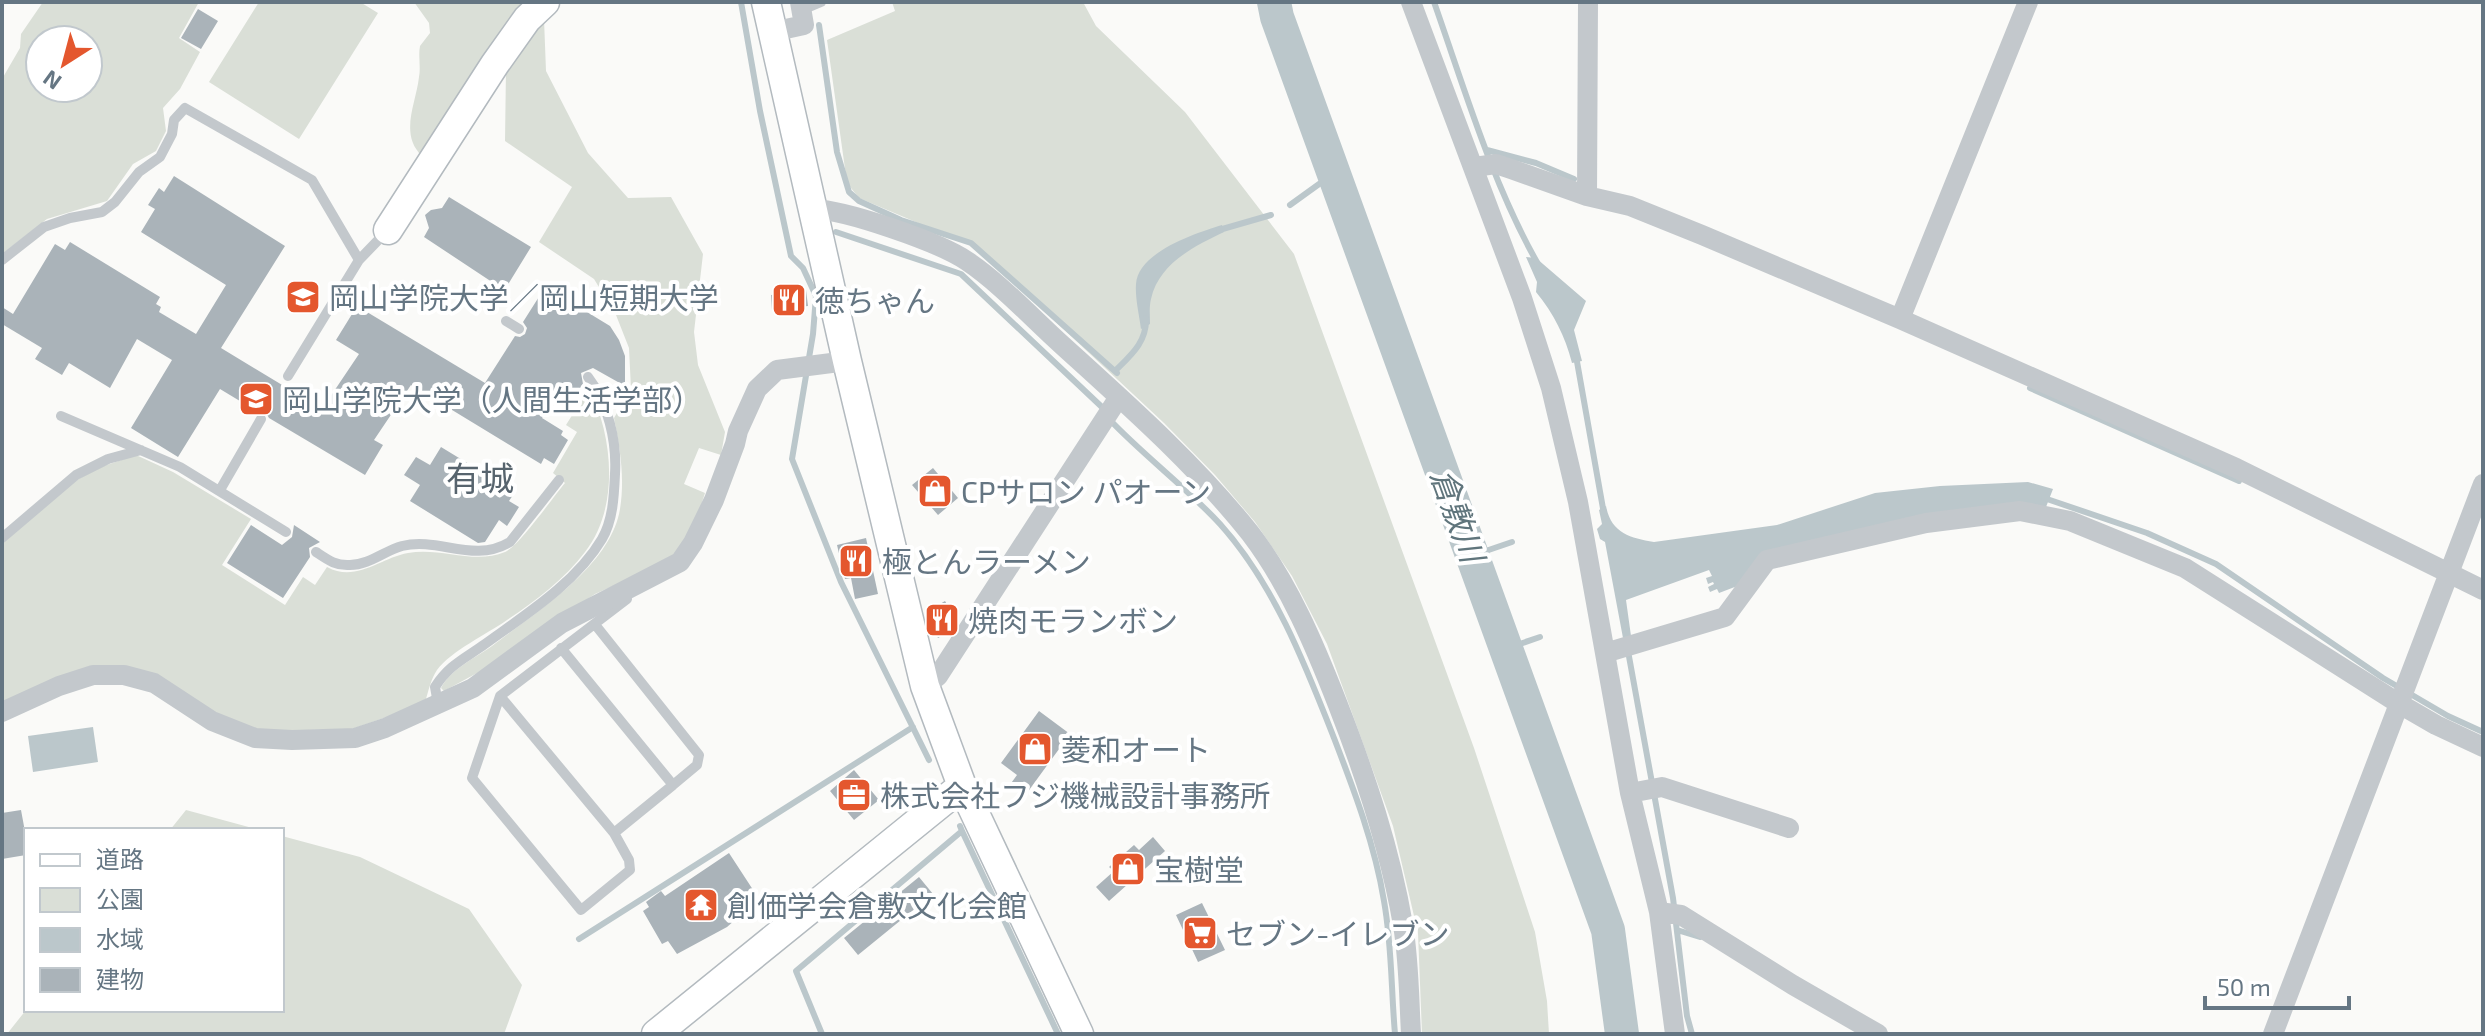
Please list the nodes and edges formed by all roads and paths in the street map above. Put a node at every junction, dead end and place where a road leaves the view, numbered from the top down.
1 (545, 2) edge
2 (766, 2) edge
3 (1411, 2) edge
4 (1588, 2) edge
5 (2028, 2) edge
6 (808, 5) edge
7 (772, 32) junction
8 (1486, 165) junction
9 (1587, 196) junction
10 (813, 209) junction
11 (388, 230) joint
12 (2, 260) edge
13 (359, 260) junction
14 (1900, 319) junction
15 (506, 321) dead end
16 (519, 329) dead end
17 (847, 361) junction
18 (288, 376) dead end
19 (588, 377) dead end
20 (1112, 406) junction
21 (61, 416) dead end
22 (261, 419) dead end
23 (141, 450) junction
24 (559, 480) dead end
25 (2483, 484) edge
26 (220, 490) junction
27 (286, 532) dead end
28 (2, 538) edge
29 (316, 552) dead end
30 (657, 575) junction
31 (2447, 578) junction
32 (2483, 590) edge
33 (597, 627) dead end
34 (561, 648) junction
35 (1621, 648) junction
36 (925, 686) junction
37 (500, 696) junction
38 (2398, 703) junction
39 (438, 704) junction
40 (2, 712) edge
41 (2483, 747) edge
42 (673, 785) junction
43 (962, 786) junction
44 (1646, 790) junction
45 (1789, 828) dead end
46 (614, 833) junction
47 (1670, 913) junction
48 (656, 1034) edge
49 (1079, 1034) edge
50 (1411, 1034) edge
51 (1675, 1034) edge
52 (1878, 1034) edge
53 (2273, 1034) edge

1 - 11 street
2 - 7 street
3 - 8 street
4 - 9 street
5 - 14 street
6 - 7 street
7 - 10 street
8 - 9 street
8 - 35 street
9 - 14 street
10 - 17 street
10 - 20 street
11 - 13 lane
12 - 13 lane
13 - 18 lane
14 - 31 street
15 - 16 lane
17 - 30 street
17 - 36 street
19 - 39 lane
20 - 36 street
20 - 50 street
21 - 23 lane
22 - 26 lane
23 - 26 lane
23 - 28 lane
24 - 29 lane
25 - 31 street
26 - 27 lane
30 - 34 lane
30 - 39 street
31 - 32 street
31 - 38 street
33 - 42 lane
34 - 37 lane
34 - 42 lane
35 - 38 street
35 - 44 street
36 - 43 street
37 - 46 lane
37 - 46 lane
38 - 41 street
38 - 53 street
39 - 40 street
42 - 46 lane
43 - 48 street
43 - 49 street
44 - 45 street
44 - 47 street
47 - 51 street
47 - 52 street

